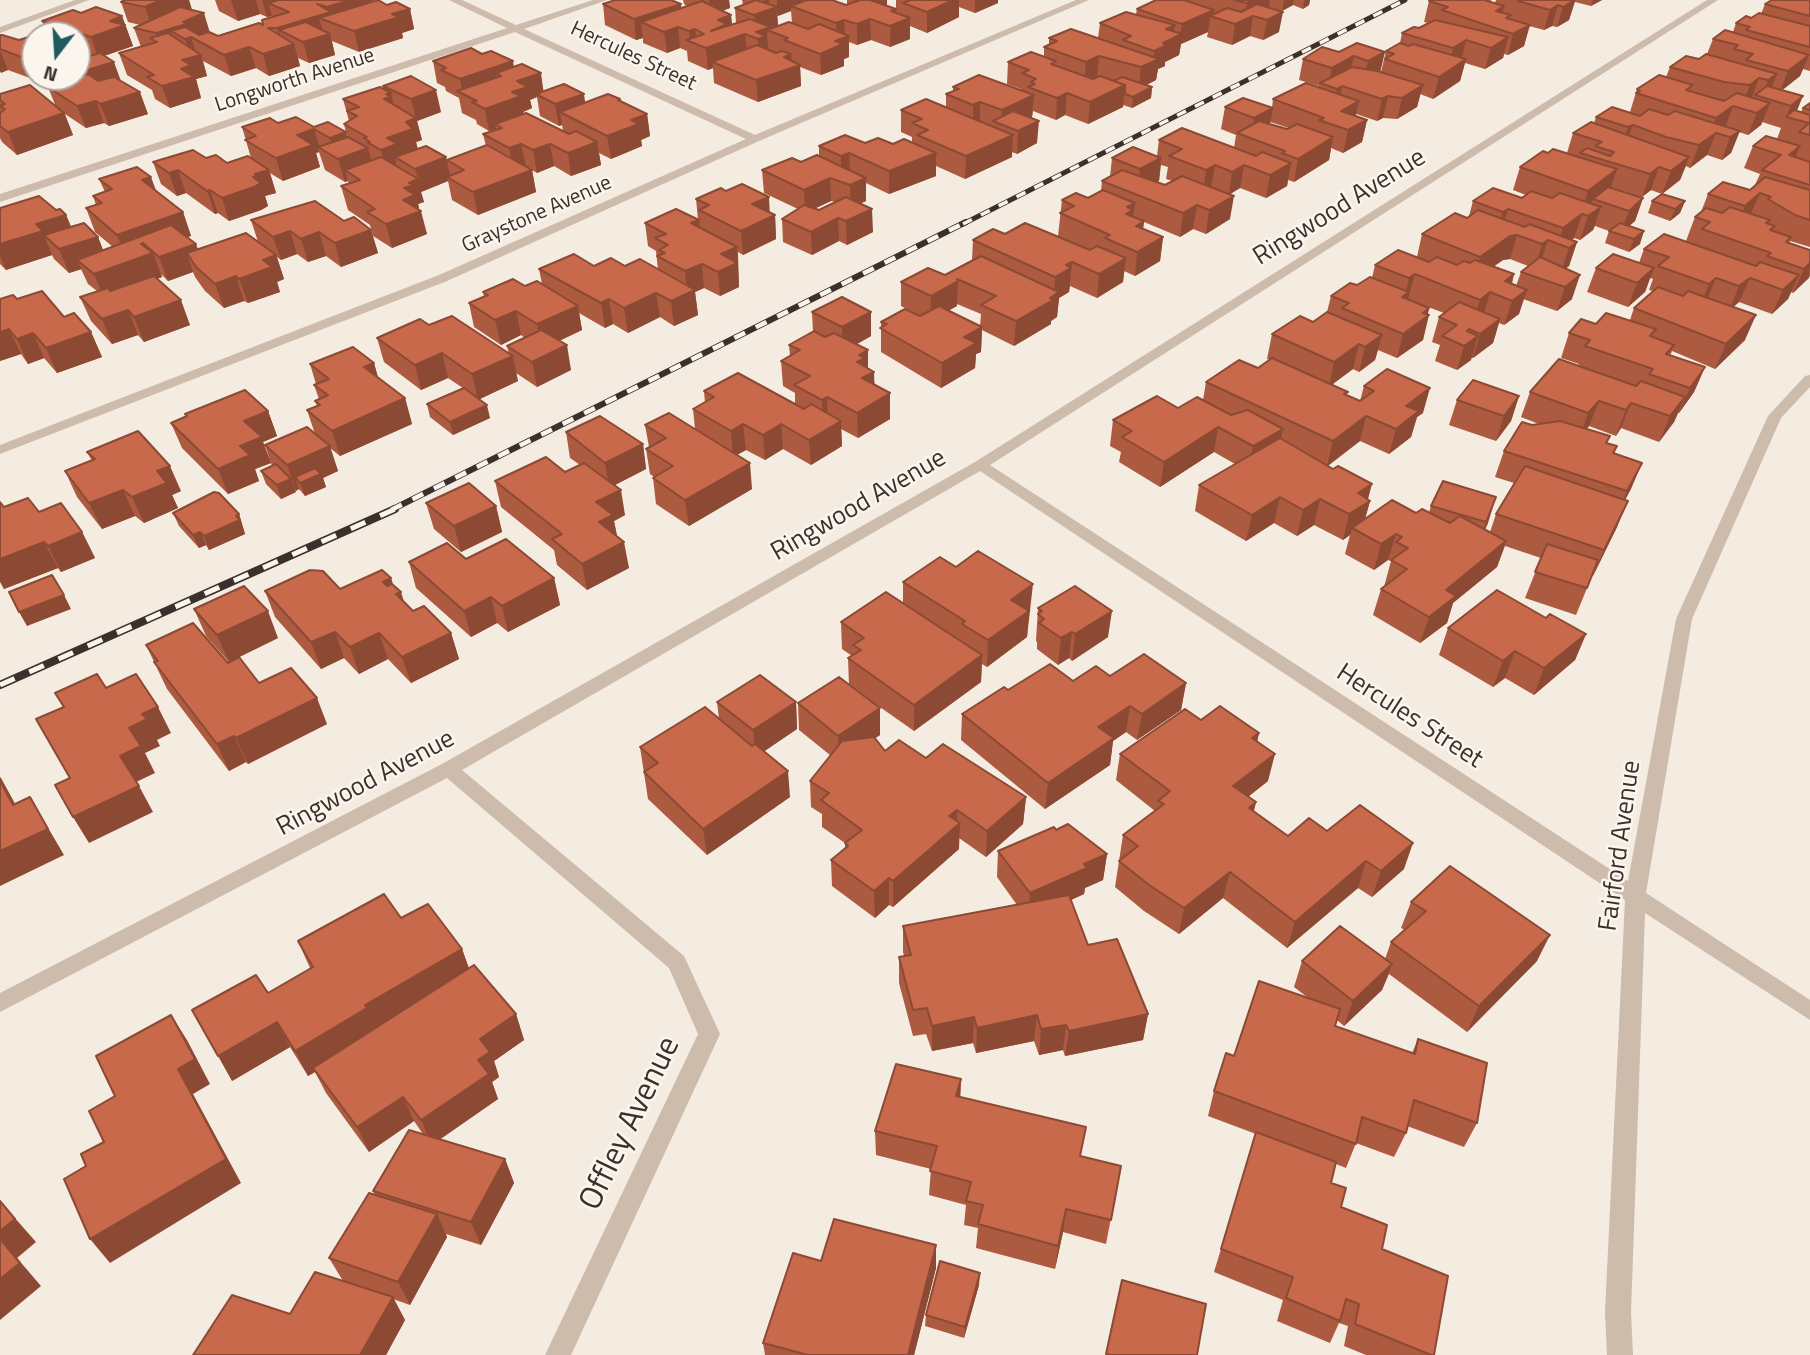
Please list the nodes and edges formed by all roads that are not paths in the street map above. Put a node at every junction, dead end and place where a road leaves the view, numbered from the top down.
1 (84, 0) edge
2 (454, 0) edge
3 (602, 0) edge
4 (1084, 0) edge
5 (1713, 0) edge
6 (520, 29) junction
7 (0, 30) edge
8 (755, 139) junction
9 (0, 198) edge
10 (1810, 379) edge
11 (0, 450) edge
12 (980, 465) junction
13 (449, 769) junction
14 (1635, 898) junction
15 (0, 1003) edge
16 (1810, 1011) edge
17 (558, 1355) edge
18 (1620, 1355) edge

1 - 7 street
2 - 6 street, Hercules Street
3 - 6 street, Longworth Avenue
4 - 8 street, Graystone Avenue
5 - 12 street, Ringwood Avenue
6 - 8 street, Hercules Street
6 - 9 street, Longworth Avenue
8 - 11 street, Graystone Avenue
10 - 14 street, Fairford Avenue
12 - 13 street, Ringwood Avenue
12 - 14 street, Hercules Street
13 - 15 street, Ringwood Avenue
13 - 17 street, Offley Avenue
14 - 16 street, Hercules Street
14 - 18 street, Fairford Avenue

